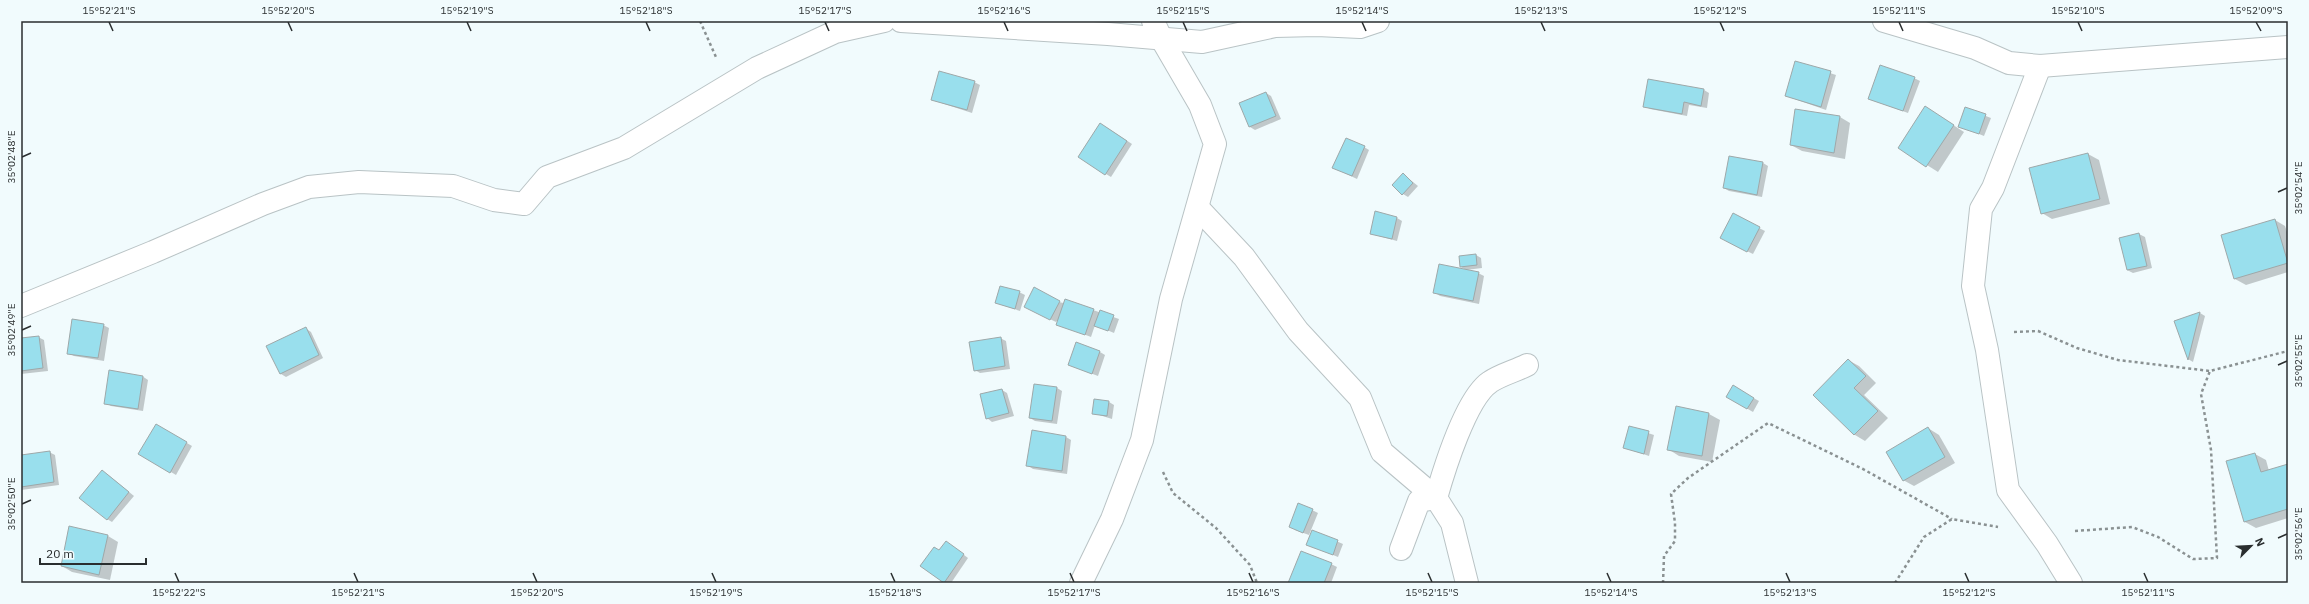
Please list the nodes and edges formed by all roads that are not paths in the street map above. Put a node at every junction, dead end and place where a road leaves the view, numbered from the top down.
1 (884, 21) edge
2 (901, 21) edge
3 (1378, 21) edge
4 (1884, 21) edge
5 (1157, 30) edge
6 (2288, 47) edge
7 (2040, 66) junction
8 (1198, 208) junction
9 (21, 306) edge
10 (1527, 366) dead end
11 (1436, 498) junction
12 (1402, 549) dead end
13 (1081, 583) edge
14 (1467, 583) edge
15 (2071, 583) edge

1 - 9 street
2 - 5 street
3 - 5 street
4 - 7 street
5 - 8 street
6 - 7 street
7 - 15 street
8 - 11 street
8 - 13 street
10 - 11 street
11 - 12 street
11 - 14 street

